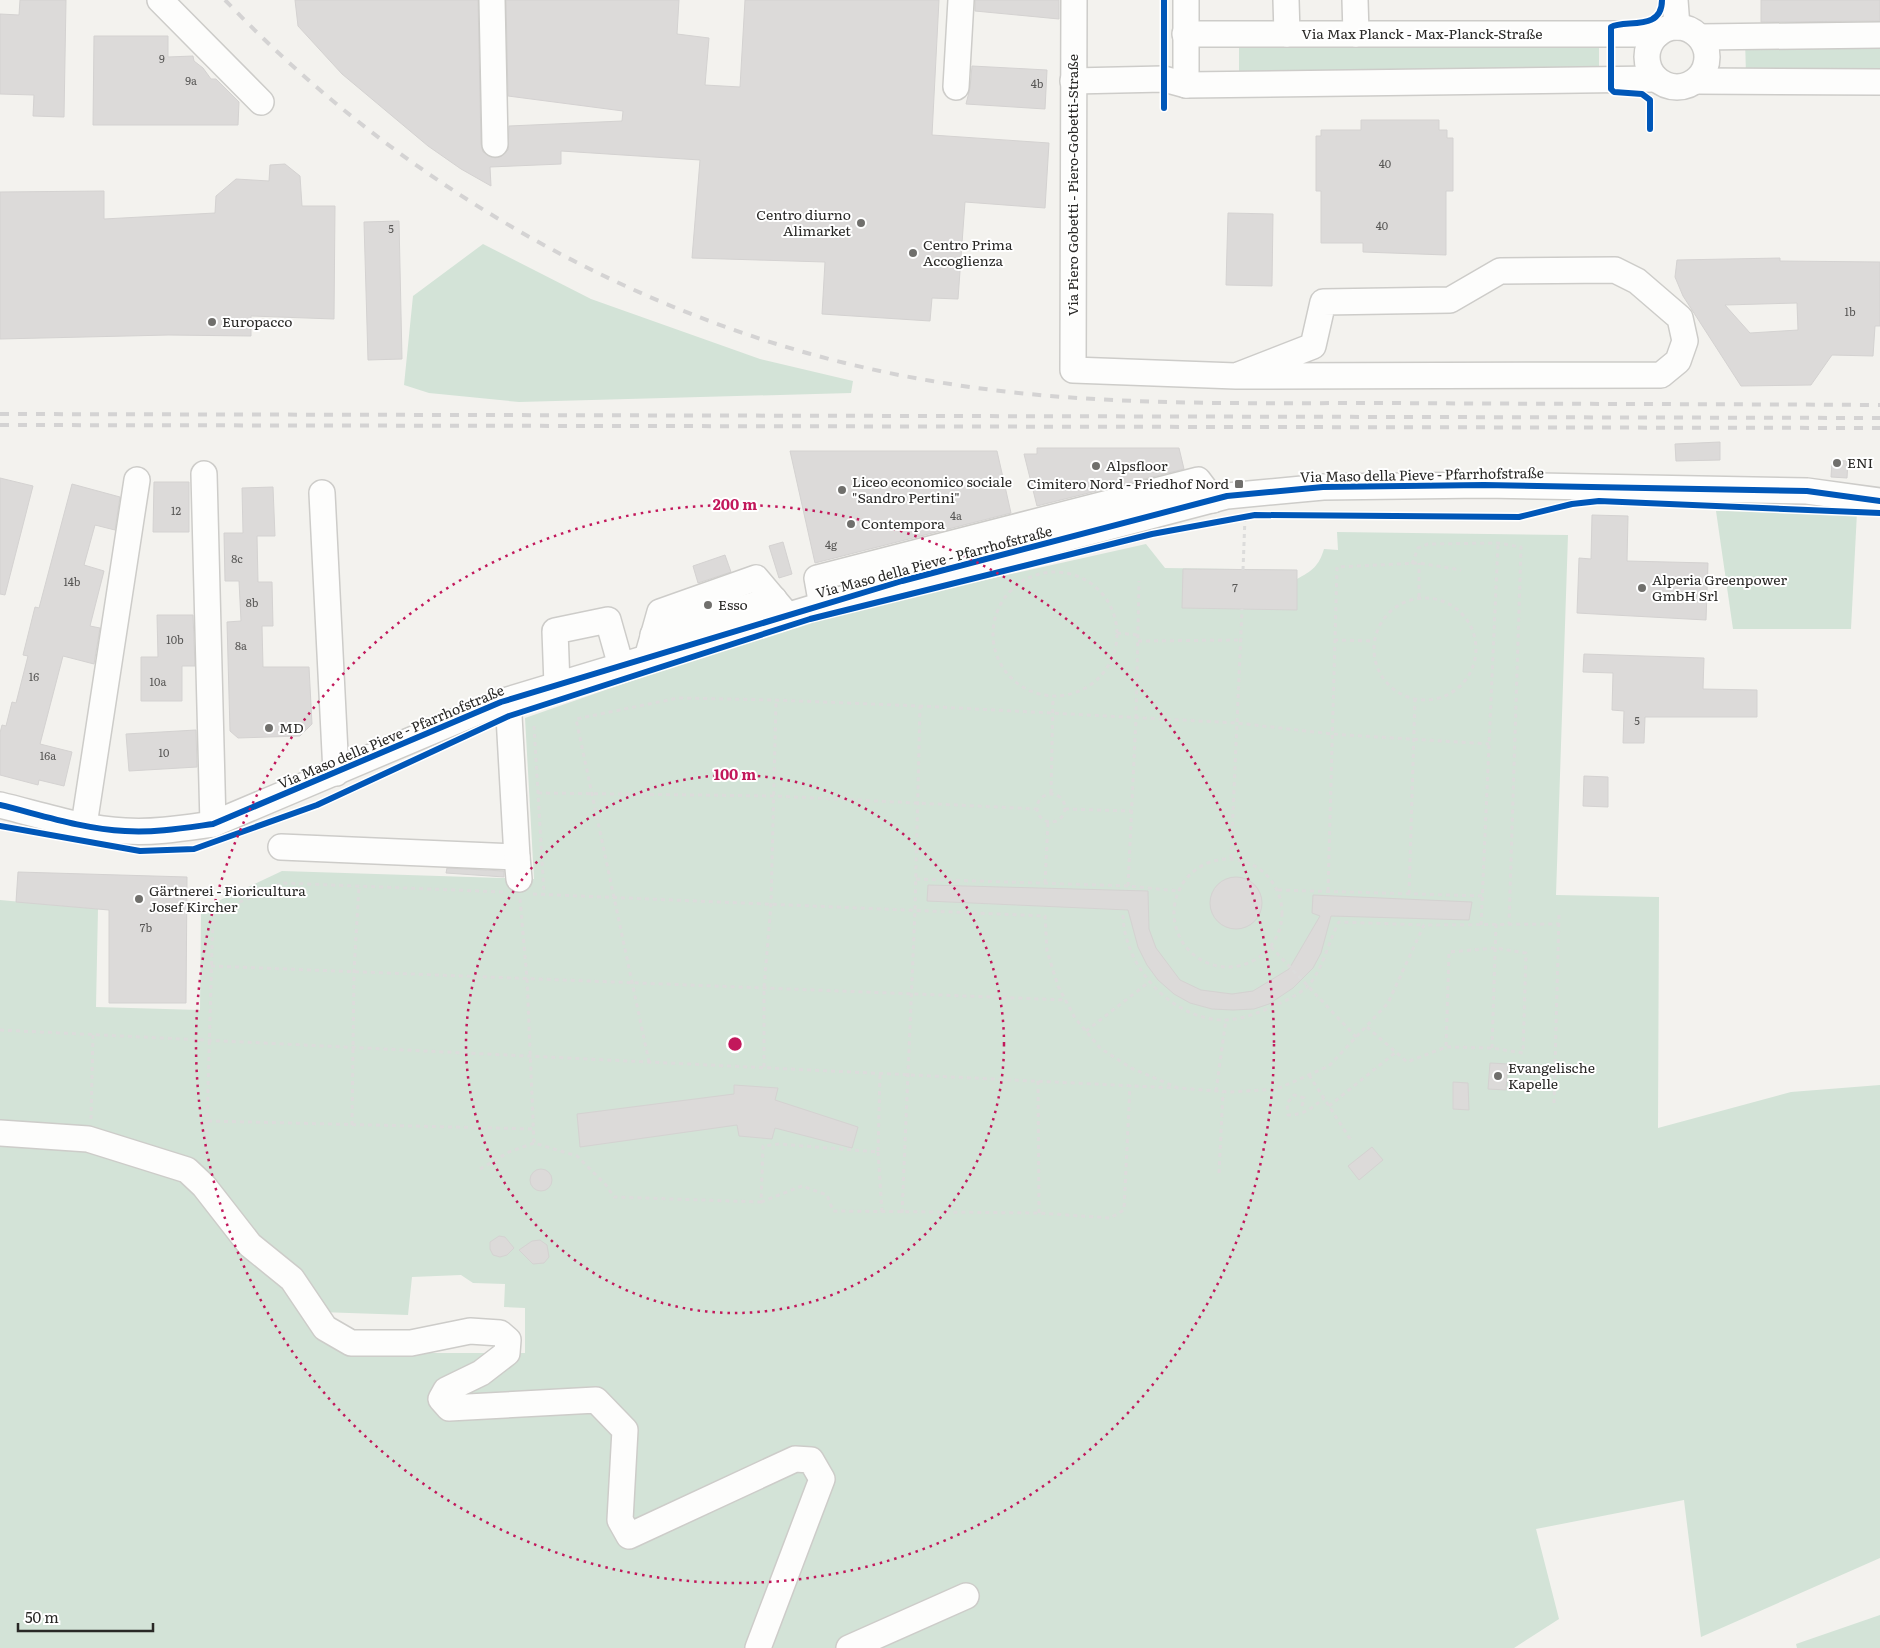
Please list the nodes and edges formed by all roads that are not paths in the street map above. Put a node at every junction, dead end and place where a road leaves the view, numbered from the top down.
1 (160, 0) edge
2 (492, 0) edge
3 (961, 0) edge
4 (1074, 0) edge
5 (1186, 0) edge
6 (1286, 0) edge
7 (1355, 0) edge
8 (1675, 0) edge
9 (1186, 34) junction
10 (1287, 34) junction
11 (1356, 34) junction
12 (1660, 35) junction
13 (1880, 35) edge
14 (1700, 37) junction
15 (1656, 79) junction
16 (1074, 81) junction
17 (1696, 82) junction
18 (1880, 82) edge
19 (1186, 85) junction
20 (956, 87) dead end
21 (261, 102) dead end
22 (495, 144) dead end
23 (1236, 376) junction
24 (204, 474) dead end
25 (137, 480) dead end
26 (322, 493) dead end
27 (1880, 501) edge
28 (781, 608) junction
29 (647, 658) junction
30 (621, 666) junction
31 (557, 685) junction
32 (509, 716) dead end
33 (336, 773) junction
34 (0, 805) edge
35 (213, 824) junction
36 (84, 826) junction
37 (281, 847) dead end
38 (0, 1133) edge
39 (966, 1596) dead end
40 (758, 1648) edge
41 (849, 1648) edge

1 - 21 street
2 - 22 street
3 - 20 street
4 - 16 street, Via Piero Gobetti - Piero-Gobetti-Straße
5 - 9 street
6 - 10 street
7 - 11 street
8 - 12 street
9 - 10 street, Via Max Planck - Max-Planck-Straße
9 - 19 street
10 - 11 street, Via Max Planck - Max-Planck-Straße
11 - 12 street, Via Max Planck - Max-Planck-Straße
12 - 14 street
12 - 15 street
13 - 14 street
14 - 17 street
15 - 17 street
15 - 19 street
16 - 19 street
16 - 23 street, Via Piero Gobetti - Piero-Gobetti-Straße
17 - 18 street
23 - 23 street
24 - 35 street
25 - 36 street
26 - 33 street
27 - 28 street, Via Maso della Pieve - Pfarrhofstraße
28 - 29 street, Via Maso della Pieve - Pfarrhofstraße
28 - 29 street
29 - 30 street, Via Maso della Pieve - Pfarrhofstraße
30 - 31 street, Via Maso della Pieve - Pfarrhofstraße
30 - 31 street
31 - 33 street, Via Maso della Pieve - Pfarrhofstraße
32 - 37 street
33 - 35 street, Via Maso della Pieve - Pfarrhofstraße
34 - 36 street, Via Maso della Pieve - Pfarrhofstraße
35 - 36 street, Via Maso della Pieve - Pfarrhofstraße
38 - 40 street
39 - 41 street

